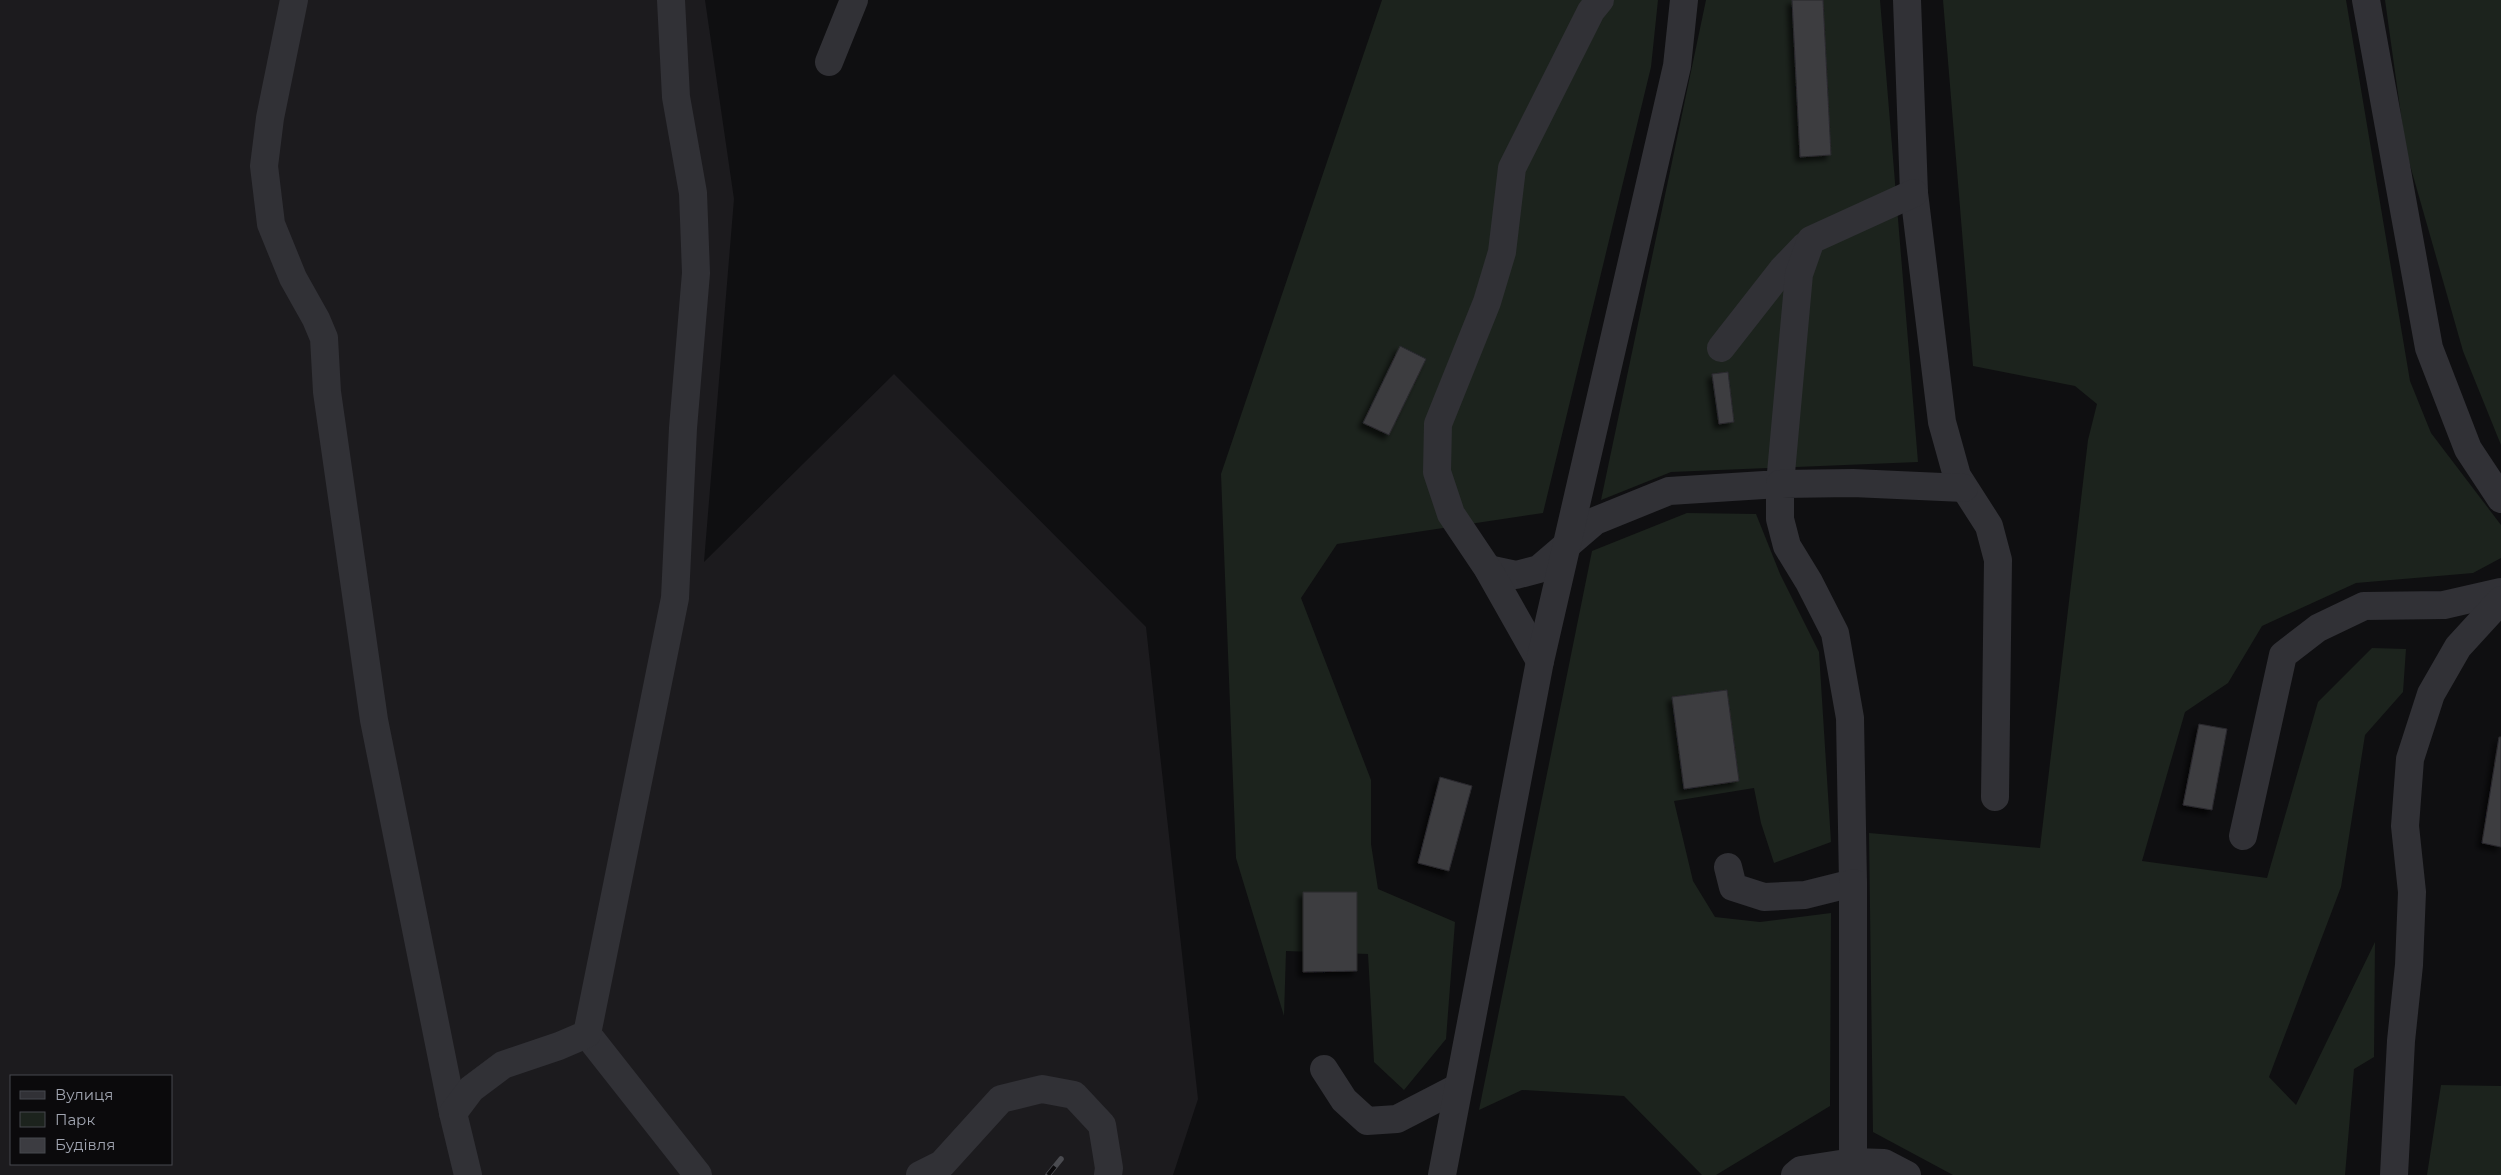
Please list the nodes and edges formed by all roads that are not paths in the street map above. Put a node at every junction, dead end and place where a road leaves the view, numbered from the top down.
1 (294, 0) edge
2 (671, 0) edge
3 (854, 0) edge
4 (1600, 0) edge
5 (1684, 0) edge
6 (1907, 0) edge
7 (2366, 0) edge
8 (829, 62) dead end
9 (1914, 193) junction
10 (1811, 240) junction
11 (1721, 348) dead end
12 (1780, 484) junction
13 (1964, 488) junction
14 (2501, 499) edge
15 (1566, 544) junction
16 (1488, 569) junction
17 (2501, 592) edge
18 (2501, 600) edge
19 (1540, 661) junction
20 (1995, 797) dead end
21 (2243, 836) dead end
22 (1728, 867) dead end
23 (1853, 883) junction
24 (587, 1034) junction
25 (1324, 1069) dead end
26 (1456, 1088) junction
27 (453, 1113) junction
28 (1853, 1168) edge
29 (468, 1175) edge
30 (698, 1175) edge
31 (920, 1175) edge
32 (1108, 1175) edge
33 (1442, 1175) edge
34 (1795, 1175) edge
35 (1907, 1175) edge
36 (2394, 1175) edge

1 - 27 lane
2 - 24 lane
3 - 8 lane
4 - 16 lane
5 - 15 lane
6 - 9 lane
7 - 14 lane
9 - 10 lane
9 - 13 lane
10 - 11 lane
10 - 12 lane
12 - 13 lane
12 - 15 lane
12 - 23 lane
13 - 20 lane
15 - 16 lane
15 - 19 lane
16 - 19 lane
17 - 21 lane
18 - 36 lane
19 - 26 lane
22 - 23 lane
23 - 28 lane
24 - 27 lane
24 - 30 lane
25 - 26 lane
26 - 33 lane
27 - 29 lane
28 - 34 lane
28 - 35 lane
31 - 32 lane

